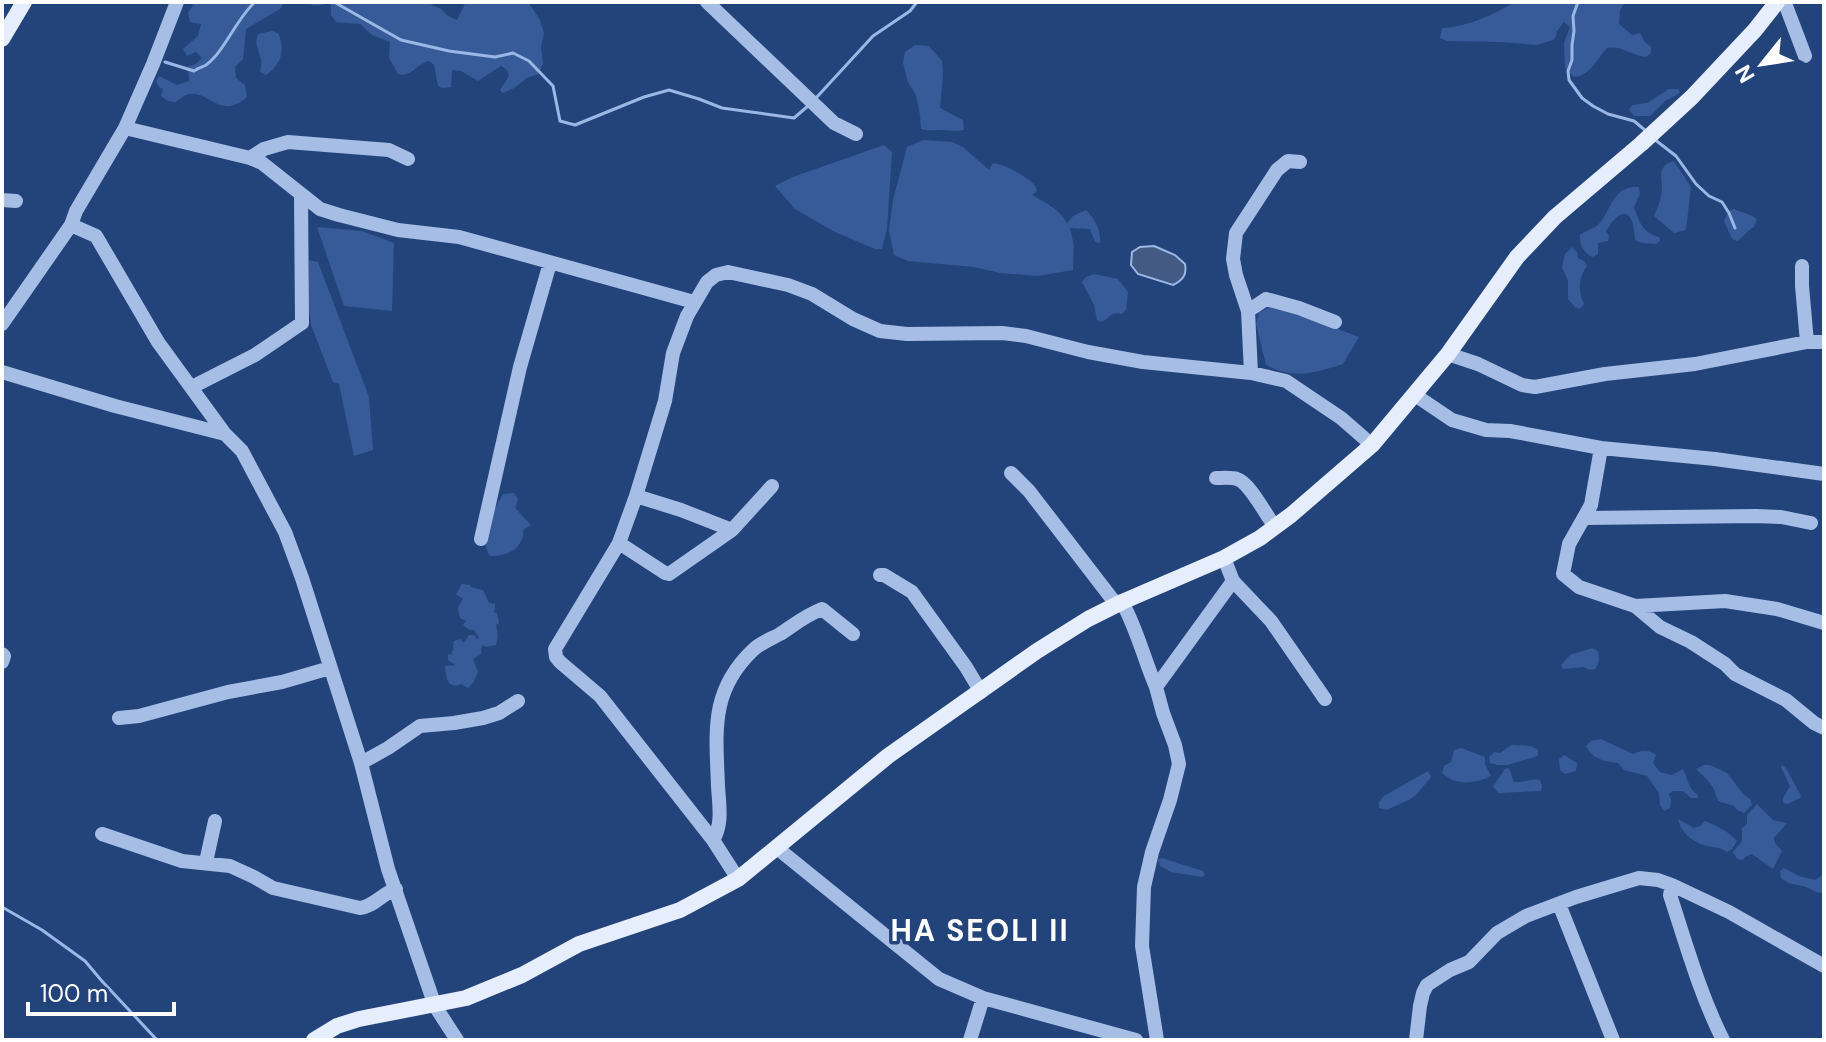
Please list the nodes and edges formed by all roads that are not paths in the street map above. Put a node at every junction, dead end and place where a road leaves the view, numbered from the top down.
1 (24, 2) edge
2 (177, 2) edge
3 (707, 2) edge
4 (1780, 2) edge
5 (2, 39) edge
6 (1805, 56) dead end
7 (125, 128) junction
8 (856, 134) dead end
9 (250, 158) junction
10 (408, 159) dead end
11 (1300, 162) dead end
12 (301, 194) junction
13 (71, 225) junction
14 (550, 263) junction
15 (1802, 266) dead end
16 (694, 302) junction
17 (1248, 311) junction
18 (1335, 322) dead end
19 (2, 324) edge
20 (1807, 342) junction
21 (1824, 342) edge
22 (1448, 354) junction
23 (2, 372) edge
24 (1251, 373) junction
25 (192, 387) junction
26 (1415, 395) junction
27 (225, 434) junction
28 (1372, 445) junction
29 (1601, 448) junction
30 (1011, 473) dead end
31 (1824, 474) edge
32 (1216, 478) dead end
33 (772, 486) dead end
34 (636, 496) junction
35 (1585, 518) junction
36 (1811, 523) dead end
37 (1275, 527) junction
38 (732, 530) junction
39 (481, 539) dead end
40 (619, 543) junction
41 (1224, 558) junction
42 (880, 575) dead end
43 (1233, 581) junction
44 (1119, 603) junction
45 (1635, 606) junction
46 (1824, 623) edge
47 (853, 634) dead end
48 (2, 654) edge
49 (2, 662) edge
50 (330, 668) junction
51 (1156, 687) junction
52 (981, 692) junction
53 (1325, 699) dead end
54 (518, 701) dead end
55 (119, 718) dead end
56 (1824, 728) edge
57 (361, 763) junction
58 (215, 821) dead end
59 (102, 834) dead end
60 (713, 840) junction
61 (777, 848) junction
62 (206, 862) junction
63 (738, 879) junction
64 (1672, 885) junction
65 (396, 889) junction
66 (1559, 904) junction
67 (1824, 966) edge
68 (983, 998) junction
69 (435, 1006) junction
70 (333, 1035) edge
71 (314, 1040) edge
72 (457, 1040) edge
73 (970, 1040) edge
74 (1136, 1040) edge
75 (1157, 1040) edge
76 (1416, 1040) edge
77 (1613, 1040) edge
78 (1723, 1040) edge

1 - 5 main road
2 - 7 street
3 - 8 street
4 - 6 street
4 - 22 main road
7 - 9 street
7 - 13 street
9 - 10 street
9 - 12 street
11 - 17 street
12 - 14 street
12 - 25 street
13 - 19 street
13 - 25 street
14 - 16 street
14 - 39 street
15 - 20 street
16 - 24 street
16 - 34 street
17 - 18 street
17 - 24 street
20 - 21 street
20 - 22 street
22 - 26 main road
23 - 27 street
24 - 28 street
25 - 27 street
26 - 28 main road
26 - 29 street
27 - 50 street
28 - 37 main road
29 - 31 street
29 - 35 street
30 - 44 street
32 - 37 street
33 - 38 street
34 - 38 street
34 - 40 street
35 - 36 street
35 - 45 street
37 - 41 main road
38 - 40 street
40 - 60 street
41 - 43 street
41 - 44 main road
42 - 52 street
43 - 51 street
43 - 53 street
44 - 51 street
44 - 52 main road
45 - 46 street
45 - 56 street
47 - 60 street
48 - 49 street
50 - 55 street
50 - 57 street
51 - 75 street
52 - 61 main road
54 - 57 street
57 - 65 street
58 - 62 street
59 - 62 street
60 - 63 street
61 - 63 main road
61 - 68 street
62 - 65 street
63 - 69 main road
64 - 66 street
64 - 67 street
64 - 78 street
65 - 69 street
66 - 76 street
66 - 77 street
68 - 73 street
68 - 74 street
69 - 70 main road
69 - 72 street
70 - 71 main road

